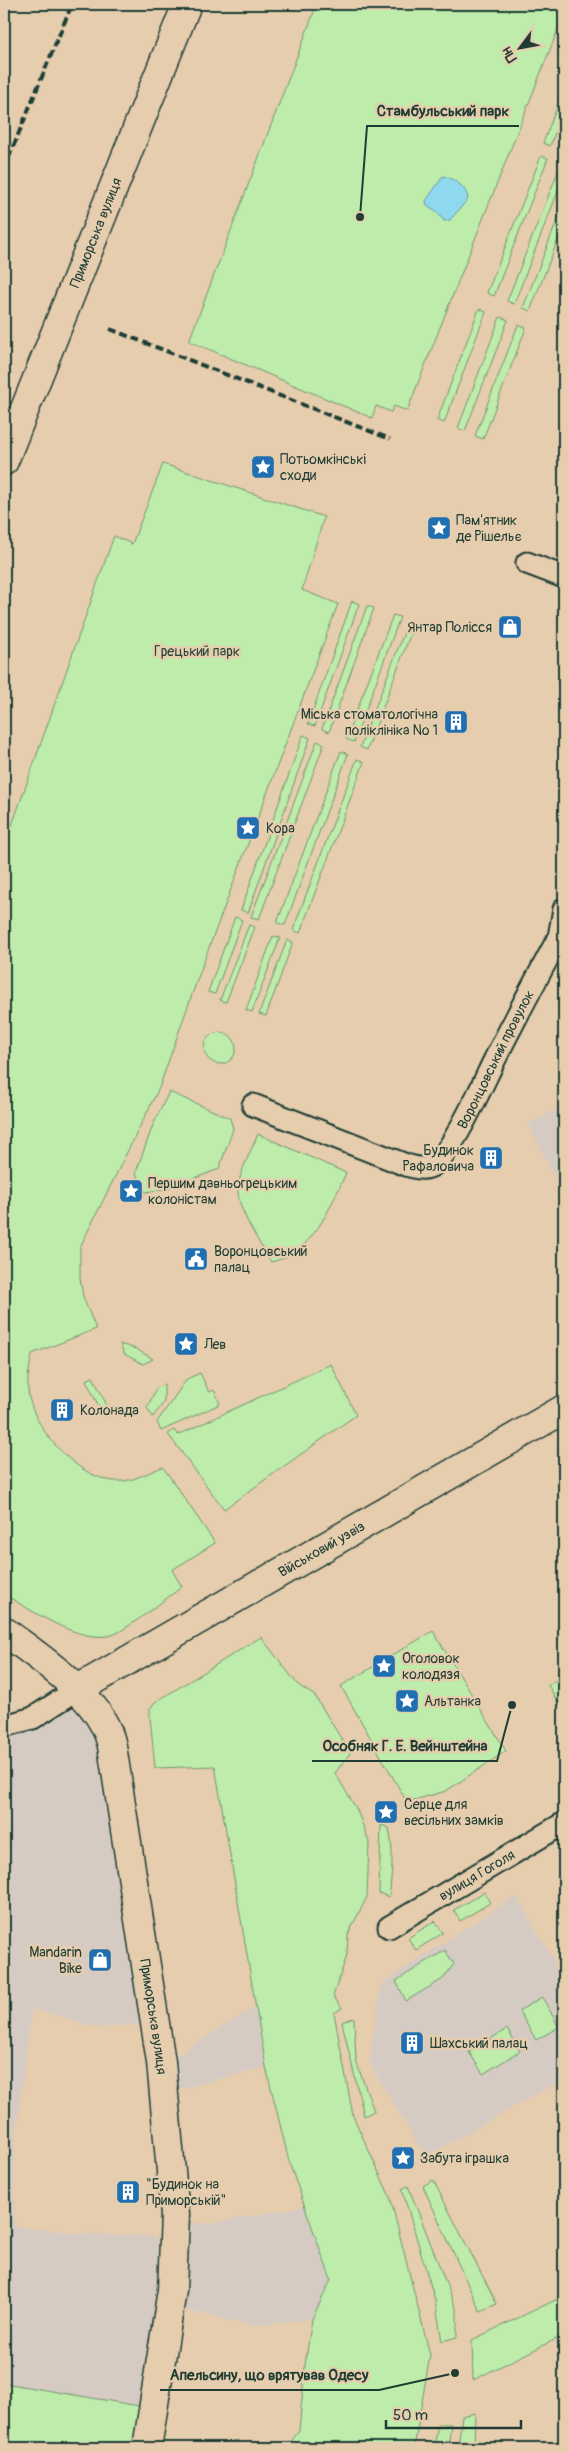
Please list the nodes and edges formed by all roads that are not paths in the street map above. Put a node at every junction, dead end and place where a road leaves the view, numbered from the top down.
1 (187, 4) edge
2 (4, 461) edge
3 (527, 563) dead end
4 (564, 578) edge
5 (564, 909) edge
6 (253, 1106) dead end
7 (564, 1409) edge
8 (4, 1631) edge
9 (78, 1689) junction
10 (4, 1726) edge
11 (564, 1823) edge
12 (389, 1927) dead end
13 (147, 2448) edge

1 - 2 main road, Приморська вулиця
3 - 4 street
5 - 6 street, Воронцовський провулок
7 - 9 main road, Військовий узвіз
8 - 9 main road, Приморська вулиця
9 - 10 street
9 - 13 main road, Приморська вулиця
11 - 12 street, вулиця Гоголя

